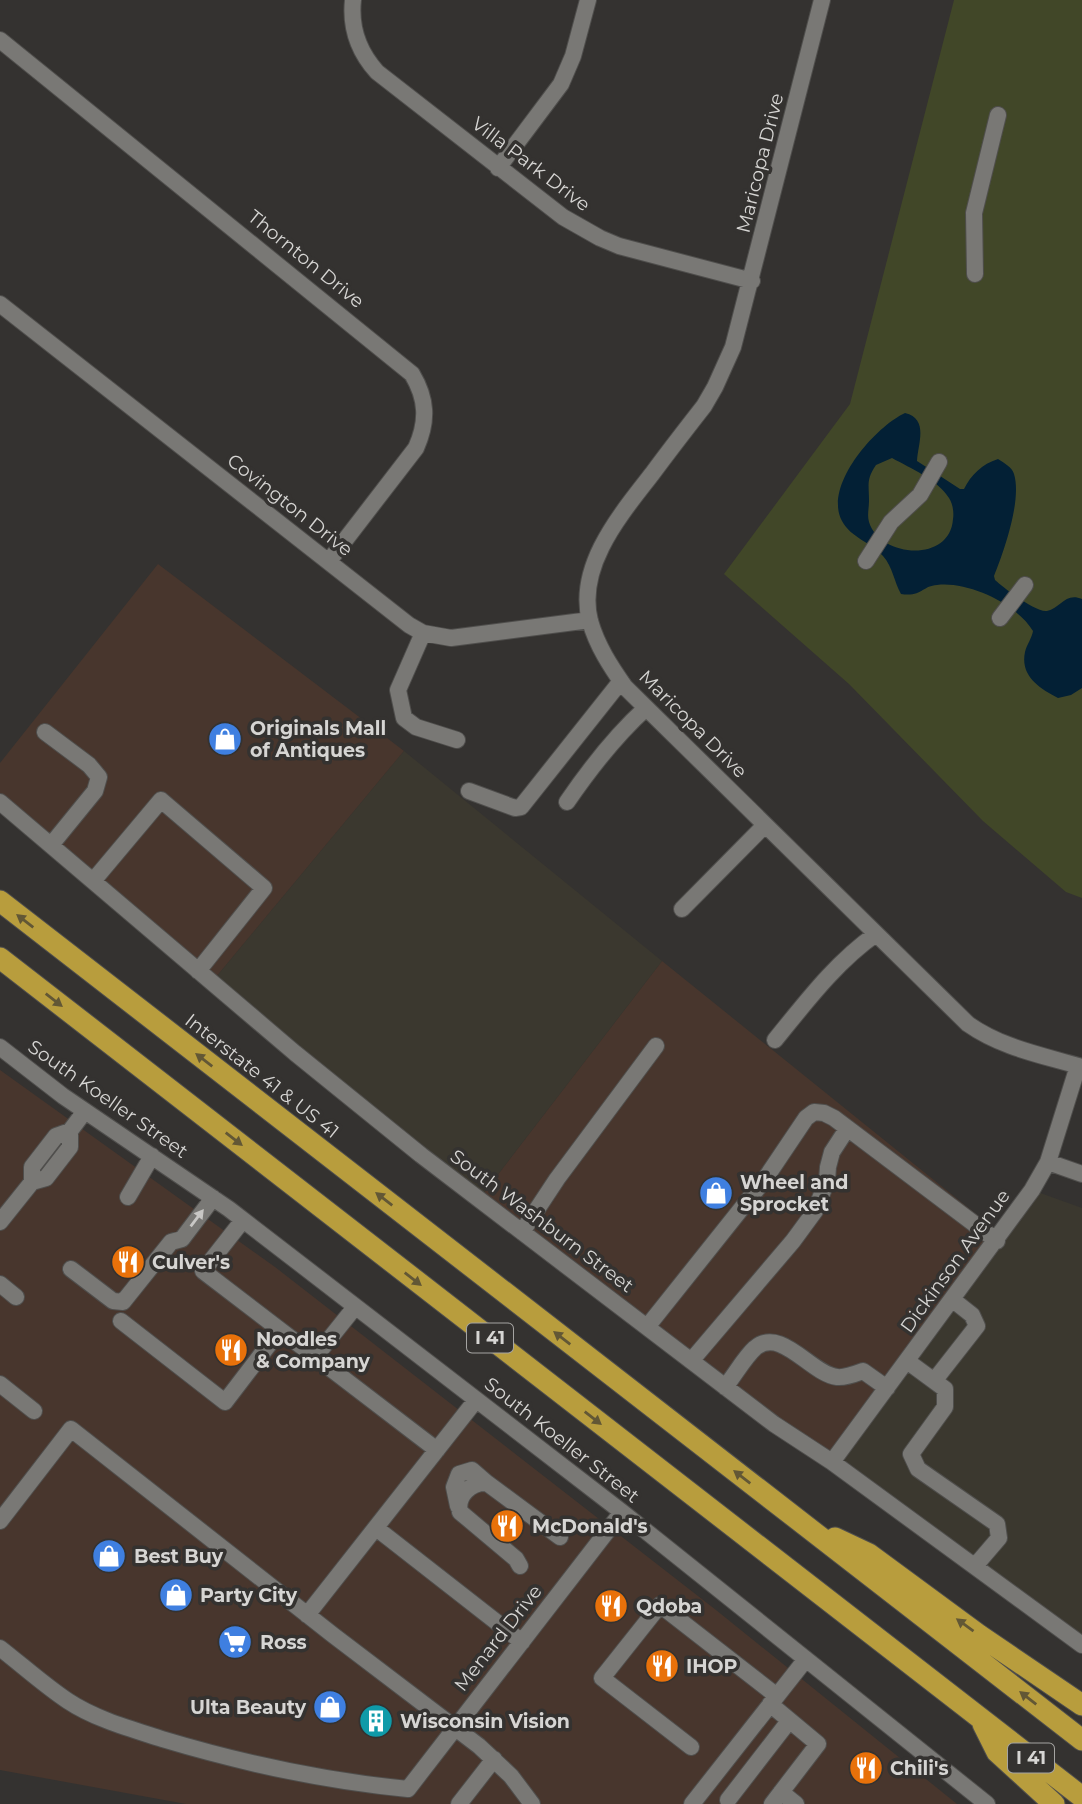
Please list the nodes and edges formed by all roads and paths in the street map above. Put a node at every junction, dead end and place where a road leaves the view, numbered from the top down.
1 (353, 0) edge
2 (588, 0) edge
3 (822, 0) edge
4 (0, 40) edge
5 (999, 115) dead end
6 (498, 168) junction
7 (975, 274) dead end
8 (751, 281) junction
9 (0, 304) edge
10 (939, 462) dead end
11 (329, 561) junction
12 (866, 561) dead end
13 (1025, 585) dead end
14 (1000, 618) dead end
15 (590, 620) junction
16 (423, 633) junction
17 (621, 681) junction
18 (646, 708) junction
19 (45, 732) dead end
20 (457, 740) dead end
21 (469, 791) dead end
22 (567, 802) dead end
23 (0, 803) edge
24 (765, 825) junction
25 (51, 845) junction
26 (93, 881) junction
27 (0, 901) edge
28 (682, 909) dead end
29 (876, 934) junction
30 (0, 958) edge
31 (198, 971) junction
32 (775, 1040) dead end
33 (656, 1046) dead end
34 (0, 1047) edge
35 (1080, 1066) edge
36 (85, 1111) junction
37 (847, 1129) junction
38 (152, 1156) junction
39 (1048, 1162) junction
40 (1082, 1174) edge
41 (128, 1197) dead end
42 (213, 1198) junction
43 (243, 1220) junction
44 (0, 1222) edge
45 (522, 1232) junction
46 (997, 1241) junction
47 (71, 1269) dead end
48 (0, 1284) edge
49 (16, 1297) dead end
50 (953, 1300) junction
51 (355, 1307) junction
52 (121, 1321) dead end
53 (647, 1327) junction
54 (280, 1330) junction
55 (315, 1357) junction
56 (691, 1361) junction
57 (907, 1361) junction
58 (934, 1381) junction
59 (0, 1384) edge
60 (725, 1387) junction
61 (887, 1388) junction
62 (476, 1400) junction
63 (34, 1411) dead end
64 (437, 1450) junction
65 (832, 1462) junction
66 (622, 1512) junction
67 (796, 1519) junction
68 (0, 1521) edge
69 (376, 1528) junction
70 (560, 1537) dead end
71 (520, 1566) dead end
72 (975, 1566) junction
73 (307, 1615) junction
74 (522, 1642) junction
75 (1082, 1645) edge
76 (0, 1648) edge
77 (806, 1659) junction
78 (774, 1700) junction
79 (1082, 1705) edge
80 (981, 1719) junction
81 (789, 1721) junction
82 (456, 1728) junction
83 (1082, 1740) edge
84 (691, 1747) dead end
85 (494, 1759) junction
86 (708, 1784) junction
87 (1082, 1797) edge
88 (777, 1798) edge
89 (730, 1802) edge
90 (459, 1804) edge
91 (532, 1804) edge
92 (692, 1804) edge
93 (796, 1804) edge
94 (987, 1804) edge
95 (1054, 1804) edge

1 - 6 street, Villa Park Drive
2 - 6 street
3 - 8 street, Maricopa Drive
4 - 11 street, Thornton Drive
5 - 7 street
6 - 8 street, Villa Park Drive
8 - 15 street, Maricopa Drive
9 - 11 street, Covington Drive
10 - 12 street
11 - 16 street, Covington Drive
13 - 14 street
15 - 16 street, Covington Drive
15 - 17 street, Maricopa Drive
16 - 20 street
17 - 18 street, Maricopa Drive
17 - 21 street
18 - 22 street
18 - 24 street, Maricopa Drive
19 - 25 street
23 - 25 street, South Washburn Street
24 - 28 street
24 - 29 street, Maricopa Drive
25 - 26 street, South Washburn Street
26 - 31 street, South Washburn Street
26 - 31 street
67 -> 27 highway, Interstate 41 & US 41 / I 41
29 - 32 street
29 - 35 street, Maricopa Drive
30 -> 80 highway, I 41
31 - 45 street, South Washburn Street
33 - 45 street
34 - 36 street, South Koeller Street
35 - 39 street, Dickinson Avenue
36 - 38 street, South Koeller Street
36 - 44 street
37 - 46 street
37 - 53 street
37 - 56 street
38 - 41 street
38 - 42 street, South Koeller Street
39 - 40 street
39 - 46 street, Dickinson Avenue
42 - 43 street, South Koeller Street
47 -> 42 street
43 - 51 street, South Koeller Street
43 - 54 street
45 - 53 street, South Washburn Street
46 - 50 street, Dickinson Avenue
48 - 49 street
50 - 57 street, Dickinson Avenue
50 - 58 street
51 - 55 street
51 - 62 street, South Koeller Street
52 - 54 street
53 - 56 street, South Washburn Street
54 - 55 street
55 - 64 street
56 - 60 street, South Washburn Street
57 - 58 street
57 - 61 street, Dickinson Avenue
58 - 72 street
59 - 63 street
60 - 61 street
60 - 65 street, South Washburn Street
61 - 65 street, Dickinson Avenue
62 - 64 street
62 - 66 street, South Koeller Street
64 - 69 street
65 - 72 street, South Washburn Street
66 - 74 street, Menard Drive
66 - 77 street, South Koeller Street
79 -> 67 highway
83 -> 67 highway, I 41
68 - 73 street
69 - 73 street
69 - 74 street
70 - 71 street
72 - 75 street, South Washburn Street
73 - 82 street
74 - 82 street, Menard Drive
76 - 82 street, Menard Drive
77 - 78 street
77 - 94 street, South Koeller Street
78 - 81 street
78 - 84 street
78 - 86 street
80 - 87 highway, I 41
80 - 95 highway
81 - 88 street
81 - 89 street
82 - 85 street
85 - 90 street
85 - 91 street
86 - 89 street
86 - 92 street
88 - 93 street

